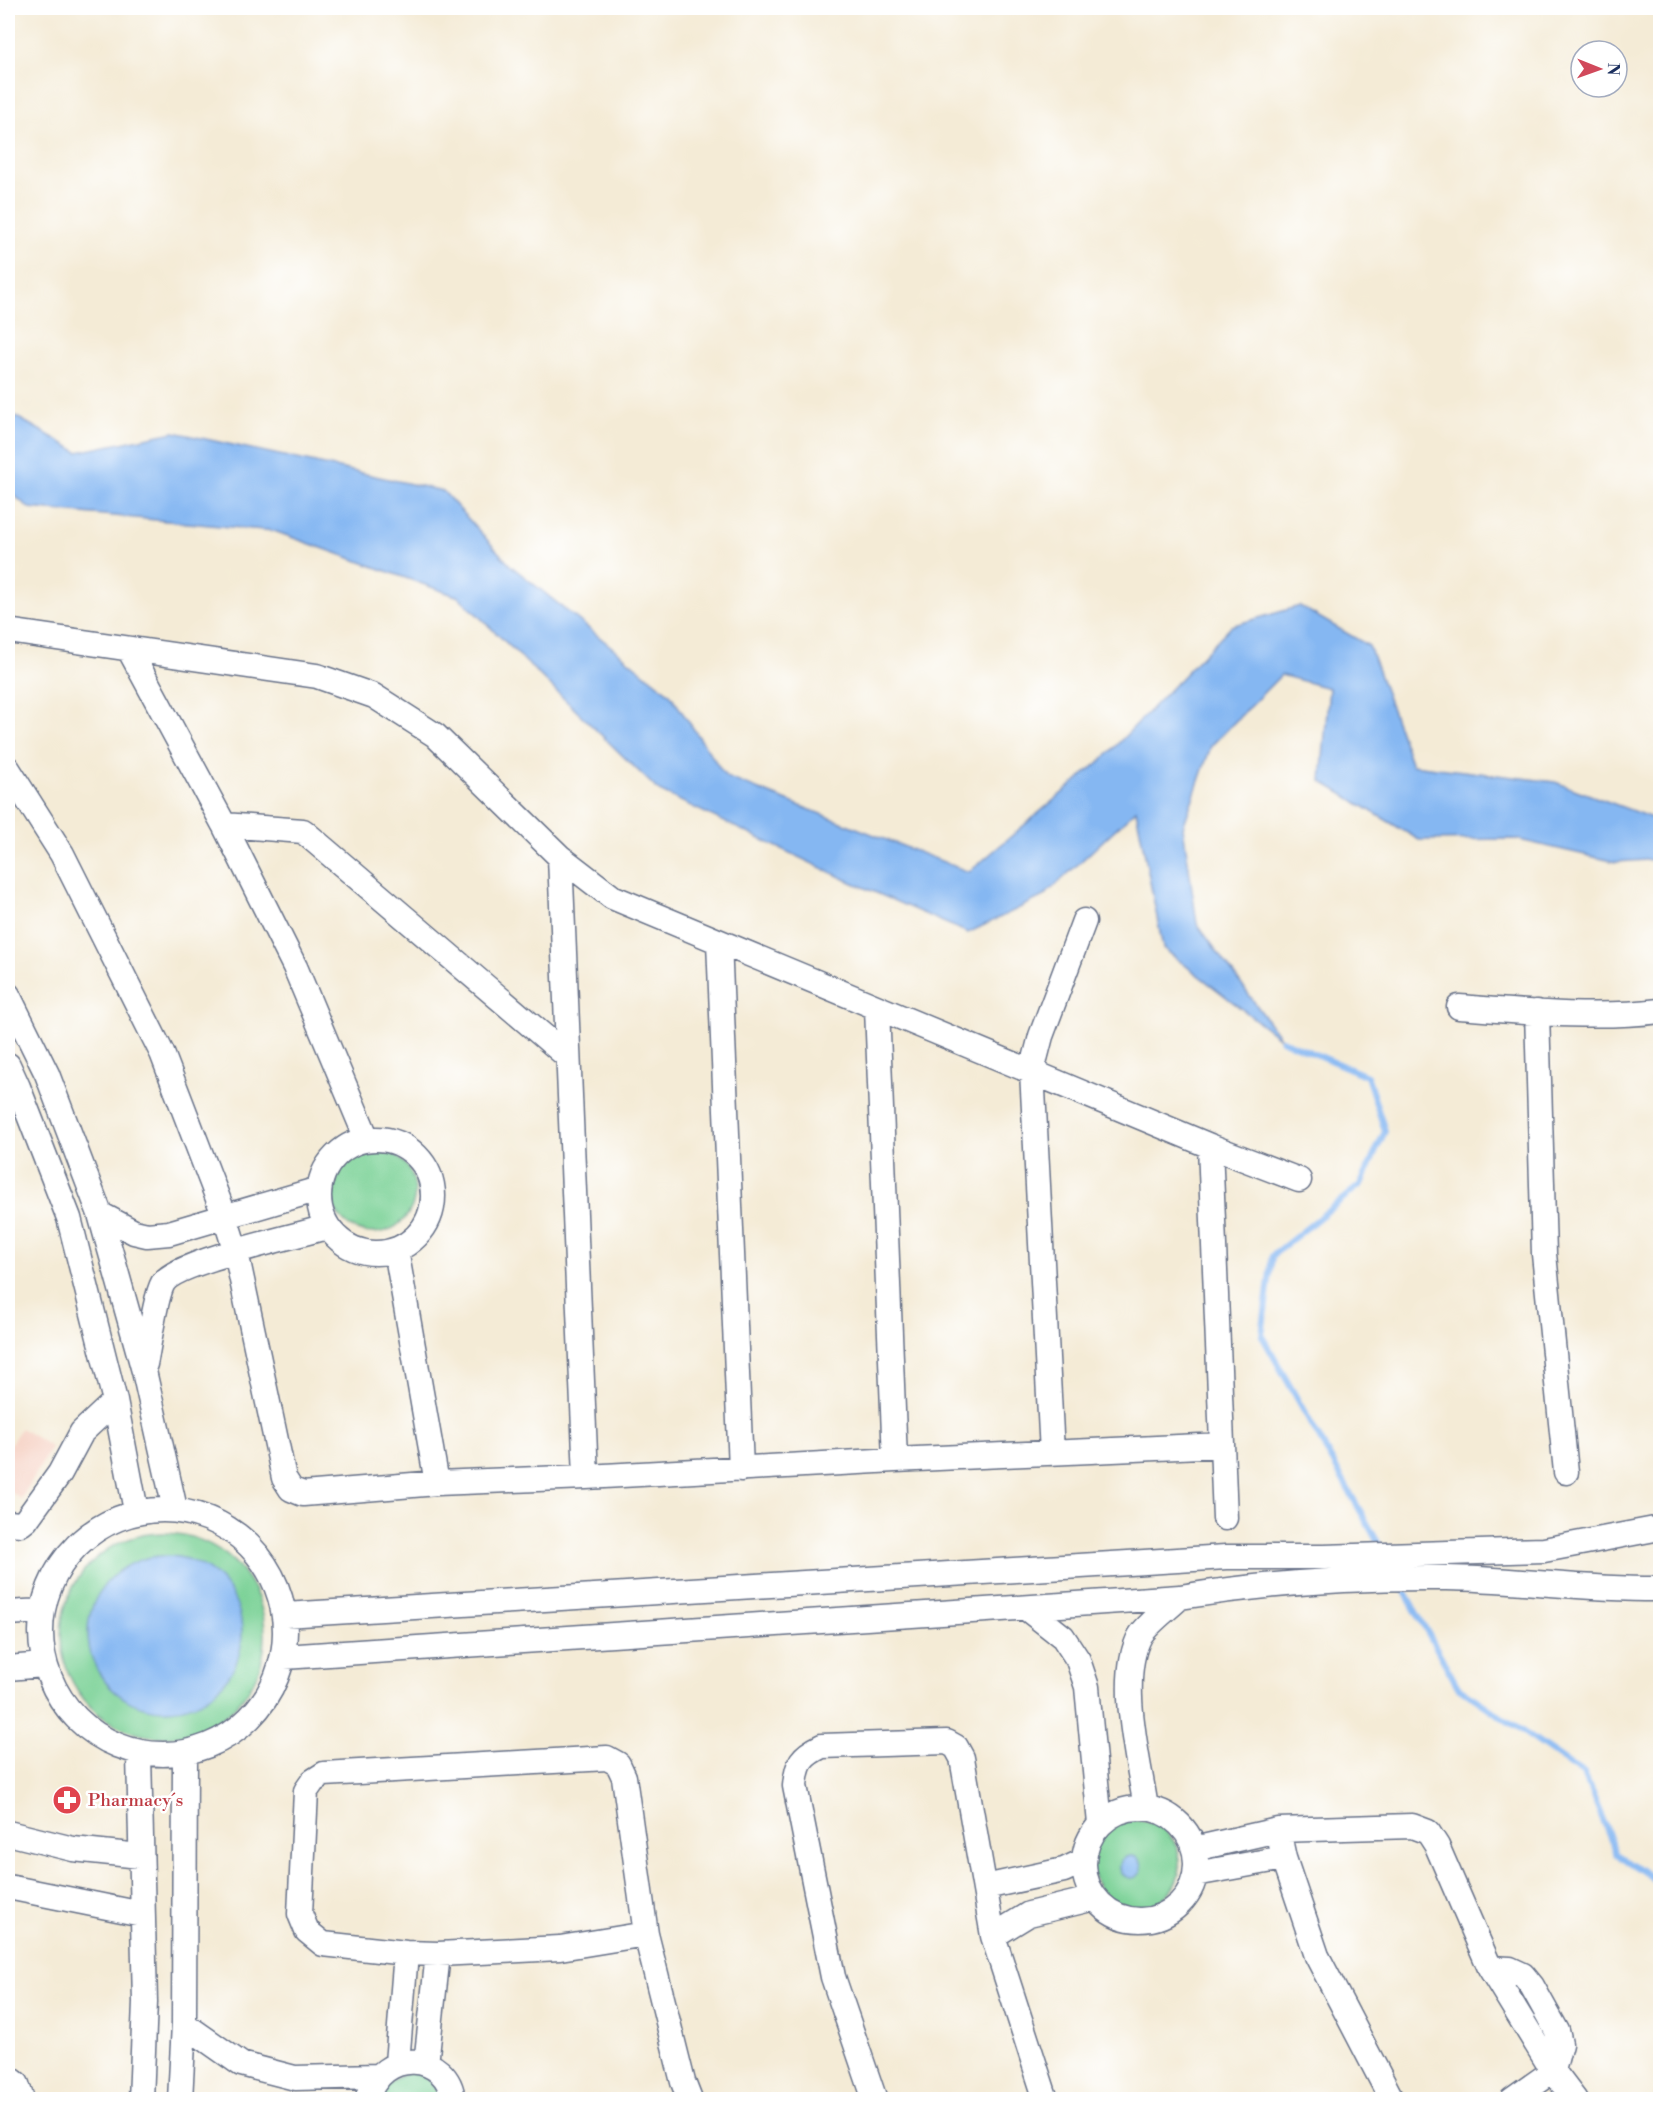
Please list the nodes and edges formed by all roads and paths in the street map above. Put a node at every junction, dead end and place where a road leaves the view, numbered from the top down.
1 (8, 631) edge
2 (129, 649) junction
3 (8, 769) edge
4 (224, 825) junction
5 (560, 857) junction
6 (1084, 921) dead end
7 (719, 942) junction
8 (8, 995) edge
9 (1459, 1007) dead end
10 (877, 1008) junction
11 (1660, 1011) edge
12 (1537, 1012) junction
13 (567, 1056) junction
14 (8, 1065) edge
15 (1032, 1071) junction
16 (367, 1139) junction
17 (1210, 1146) junction
18 (1299, 1180) dead end
19 (319, 1189) junction
20 (100, 1214) junction
21 (225, 1217) junction
22 (327, 1227) junction
23 (396, 1250) junction
24 (236, 1252) junction
25 (144, 1371) junction
26 (116, 1401) junction
27 (1222, 1445) junction
28 (1052, 1453) junction
29 (895, 1460) junction
30 (741, 1469) junction
31 (1566, 1472) dead end
32 (585, 1477) junction
33 (437, 1483) junction
34 (175, 1509) junction
35 (136, 1511) junction
36 (1225, 1518) dead end
37 (8, 1523) edge
38 (1657, 1532) edge
39 (1326, 1569) junction
40 (1657, 1586) edge
41 (1180, 1598) junction
42 (1026, 1608) junction
43 (41, 1611) junction
44 (8, 1613) edge
45 (285, 1615) junction
46 (284, 1657) junction
47 (43, 1665) junction
48 (8, 1668) edge
49 (139, 1755) junction
50 (185, 1755) junction
51 (1146, 1808) junction
52 (1100, 1824) junction
53 (1278, 1830) junction
54 (8, 1833) edge
55 (1194, 1849) junction
56 (140, 1856) junction
57 (1284, 1858) junction
58 (1083, 1861) junction
59 (1195, 1874) junction
60 (8, 1887) edge
61 (985, 1887) junction
62 (1095, 1898) junction
63 (142, 1914) junction
64 (646, 1934) junction
65 (993, 1936) junction
66 (406, 1953) junction
67 (438, 1954) junction
68 (184, 2024) junction
69 (426, 2064) junction
70 (388, 2069) junction
71 (8, 2077) edge
72 (1560, 2090) edge
73 (22, 2100) edge
74 (141, 2100) edge
75 (180, 2100) edge
76 (367, 2100) edge
77 (453, 2100) edge
78 (690, 2100) edge
79 (875, 2100) edge
80 (1046, 2100) edge
81 (1392, 2100) edge
82 (1512, 2100) edge

1 - 2 street
2 - 4 street
2 - 5 street
3 - 21 street
4 - 13 street
4 - 16 street
5 - 7 street
5 - 13 street
6 - 15 street
7 - 10 street
7 - 30 street
8 - 20 street
9 - 12 street
10 - 15 street
10 - 29 street
11 - 12 street
12 - 31 street
13 - 32 street
14 - 26 street
15 - 17 street
15 - 28 street
16 - 19 street
16 - 23 street
17 - 18 street
17 - 27 street
19 - 21 street
19 - 22 street
20 - 21 street
20 - 25 street
21 - 24 street
22 - 23 street
22 - 24 street
23 - 33 street
24 - 25 street
24 - 33 street
25 - 34 street
26 - 35 street
26 - 37 street
27 - 28 street
27 - 36 street
28 - 29 street
29 - 30 street
30 - 32 street
32 - 33 street
34 - 35 street
34 - 45 street
35 - 43 street
38 - 39 street
39 - 40 street
39 - 41 street
39 - 45 street
41 - 42 street
41 - 51 street
42 - 46 street
42 - 52 street
43 - 44 street
43 - 47 street
45 - 46 street
46 - 50 street
47 - 48 street
47 - 49 street
49 - 50 street
49 - 56 street
50 - 68 street
51 - 52 street
51 - 55 street
52 - 58 street
53 - 55 street
53 - 57 street
53 - 72 street
54 - 56 street
55 - 59 street
56 - 63 street
57 - 59 street
57 - 81 street
58 - 61 street
58 - 62 street
59 - 62 street
60 - 63 street
61 - 65 street
61 - 79 street
62 - 65 street
63 - 74 street
64 - 66 street
64 - 67 street
64 - 78 street
65 - 80 street
66 - 67 street
66 - 70 street
67 - 69 street
68 - 70 street
68 - 75 street
69 - 70 street
69 - 77 street
70 - 76 street
71 - 73 street
72 - 82 street

